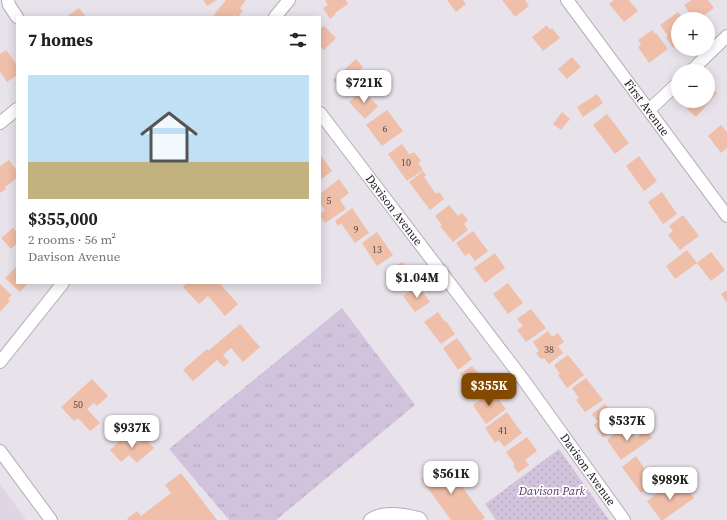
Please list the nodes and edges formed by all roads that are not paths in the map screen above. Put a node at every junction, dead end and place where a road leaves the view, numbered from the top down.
1 (8, 0) edge
2 (288, 0) edge
3 (568, 0) edge
4 (16, 16) edge
5 (276, 16) edge
6 (727, 36) edge
7 (698, 64) edge
8 (671, 90) edge
9 (16, 110) edge
10 (649, 110) junction
11 (321, 115) edge
12 (0, 123) edge
13 (727, 216) edge
14 (61, 284) edge
15 (0, 362) edge
16 (0, 451) edge
17 (51, 520) edge
18 (370, 520) edge
19 (420, 520) edge
20 (624, 520) edge

1 - 4 street
2 - 5 street
3 - 10 street, First Avenue
6 - 7 street
8 - 10 street
9 - 12 street
10 - 13 street, First Avenue
11 - 20 street, Davison Avenue
14 - 15 street
16 - 17 street
18 - 19 street

